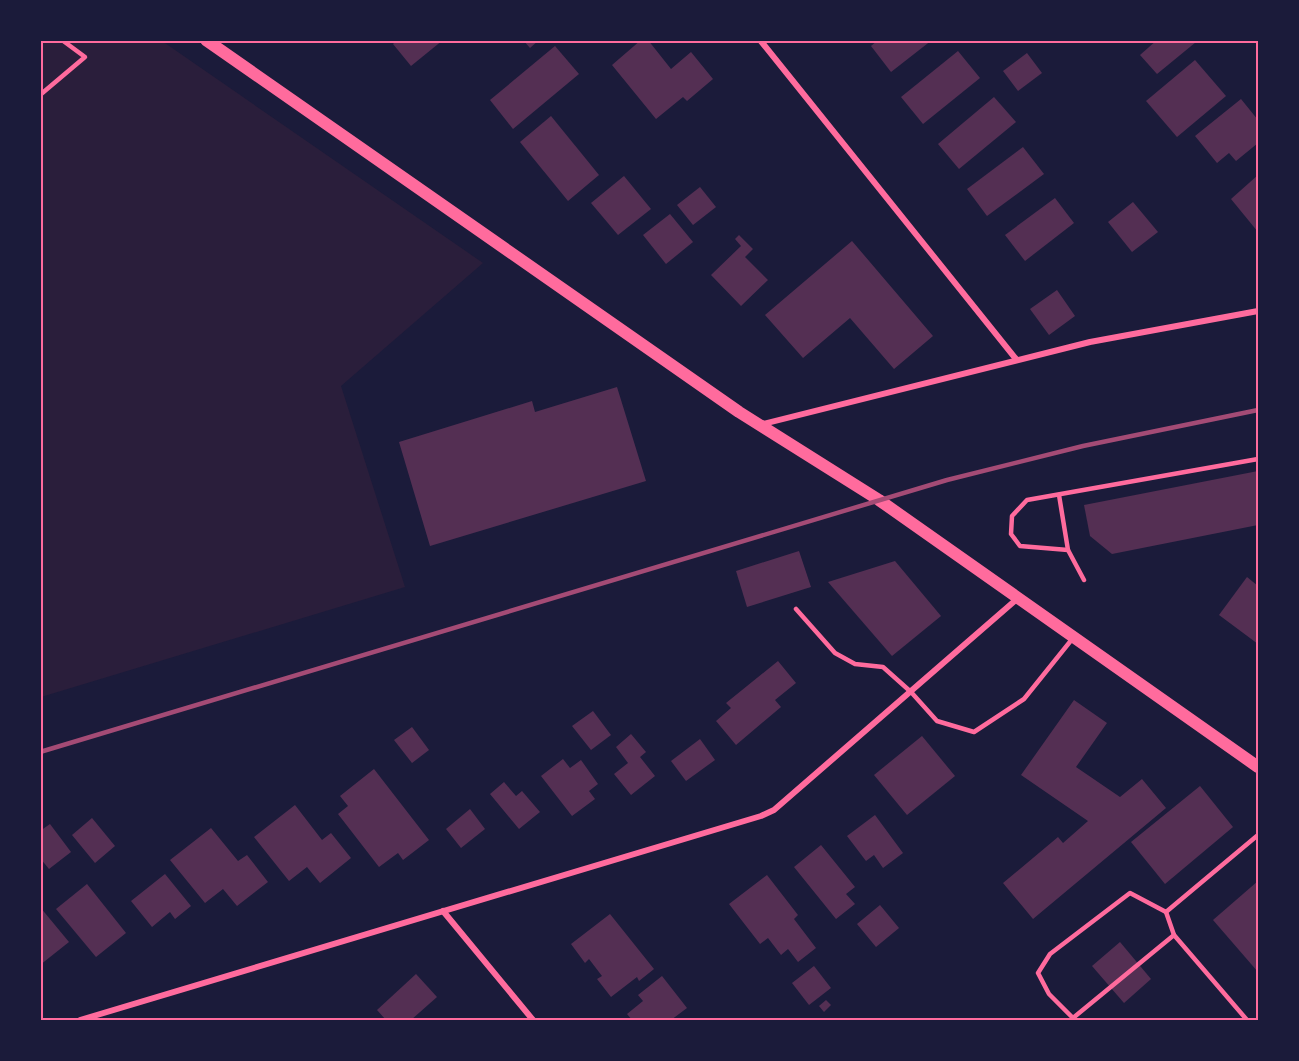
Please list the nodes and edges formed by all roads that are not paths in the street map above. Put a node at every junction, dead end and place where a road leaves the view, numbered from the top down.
1 (62, 40) edge
2 (206, 40) edge
3 (760, 40) edge
4 (40, 95) edge
5 (1258, 311) edge
6 (1016, 359) junction
7 (759, 424) junction
8 (1258, 459) edge
9 (1059, 495) junction
10 (1068, 550) junction
11 (1084, 580) dead end
12 (1017, 599) junction
13 (796, 609) dead end
14 (1073, 638) junction
15 (910, 692) junction
16 (1258, 767) edge
17 (1258, 835) edge
18 (443, 911) junction
19 (1166, 912) junction
20 (1174, 935) junction
21 (80, 1020) edge
22 (532, 1020) edge
23 (1247, 1020) edge

1 - 4 lane
2 - 7 main road
3 - 6 street
5 - 6 street
6 - 7 street
7 - 12 main road
8 - 9 lane
9 - 10 lane
9 - 10 lane
10 - 11 lane
12 - 14 main road
12 - 15 street
13 - 15 lane
14 - 15 lane
14 - 16 main road
15 - 18 street
17 - 19 lane
18 - 21 street
18 - 22 street
19 - 20 lane
19 - 20 lane
20 - 23 lane

